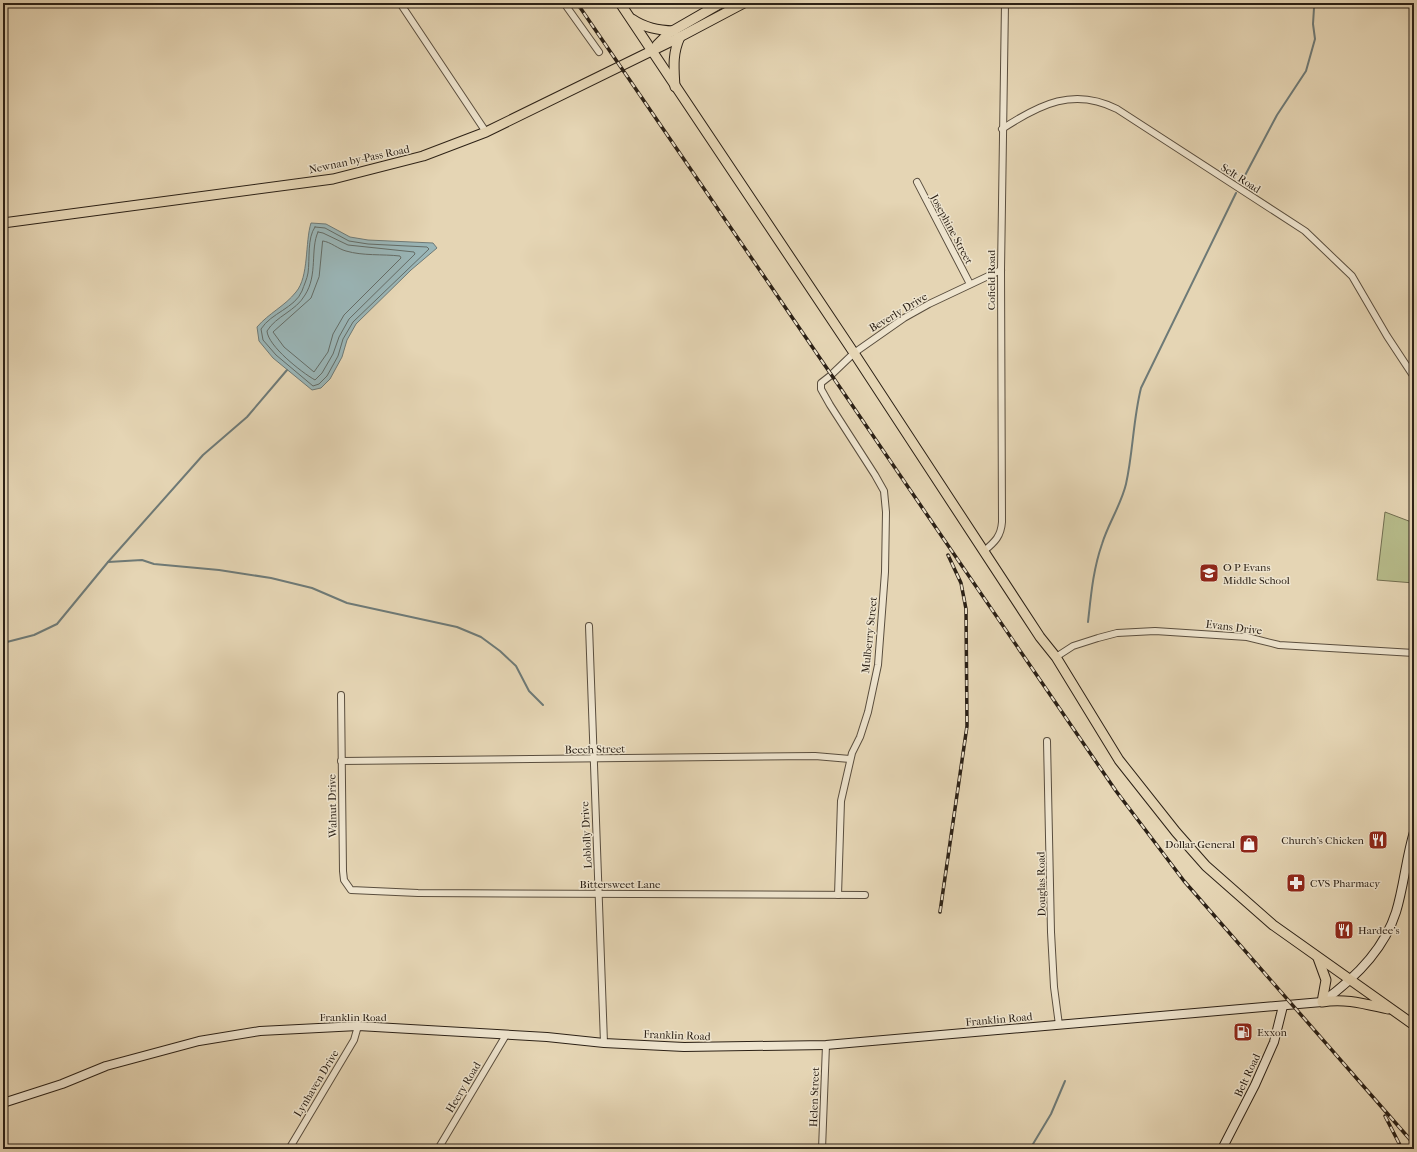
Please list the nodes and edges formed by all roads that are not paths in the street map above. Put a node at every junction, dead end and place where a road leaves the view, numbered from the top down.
1 (400, 3) edge
2 (564, 3) edge
3 (620, 3) edge
4 (722, 3) edge
5 (744, 3) edge
6 (1005, 3) edge
7 (628, 15) junction
8 (677, 34) junction
9 (599, 52) dead end
10 (651, 52) junction
11 (676, 88) junction
12 (1002, 130) junction
13 (486, 132) junction
14 (917, 182) dead end
15 (3, 223) edge
16 (1001, 270) junction
17 (970, 284) junction
18 (854, 353) junction
19 (1414, 377) edge
20 (821, 389) joint
21 (984, 551) junction
22 (588, 626) dead end
23 (1414, 653) edge
24 (1056, 657) junction
25 (341, 695) dead end
26 (1047, 741) dead end
27 (593, 759) junction
28 (850, 759) junction
29 (341, 761) junction
30 (1414, 832) edge
31 (374, 892) joint
32 (599, 894) junction
33 (838, 895) junction
34 (865, 895) dead end
35 (1318, 958) junction
36 (1350, 979) junction
37 (1322, 1002) junction
38 (1283, 1006) junction
39 (1392, 1010) junction
40 (1414, 1024) edge
41 (1059, 1025) junction
42 (358, 1026) junction
43 (506, 1035) junction
44 (604, 1043) junction
45 (826, 1045) junction
46 (3, 1103) edge
47 (289, 1149) edge
48 (438, 1149) edge
49 (822, 1149) edge
50 (1222, 1149) edge

1 - 13 street
2 - 9 street
3 - 7 main road
4 - 8 main road
5 - 8 main road
6 - 12 street, Cofield Road
7 - 8 main road
7 - 10 main road
8 - 10 main road, Newnan by-Pass Road
8 - 11 main road
10 - 11 main road
10 - 13 main road, Newnan by-Pass Road
11 - 18 main road
12 - 16 street, Cofield Road
12 - 19 street, Selt Road
13 - 15 main road, Newnan by-Pass Road
14 - 17 street, Josephine Street
16 - 17 street, Beverly Drive
16 - 21 street, Cofield Road
17 - 18 street, Beverly Drive
18 - 20 street, Beverly Drive
18 - 21 main road
20 - 28 street, Mulberry Street
21 - 24 main road
22 - 27 street, Loblolly Drive
23 - 24 street, Evans Drive
24 - 35 main road
25 - 29 street, Walnut Drive
26 - 41 street, Douglas Road
27 - 28 street, Beech Street
27 - 29 street, Beech Street
27 - 32 street, Loblolly Drive
28 - 33 street, Mulberry Street
29 - 31 street, Walnut Drive
30 - 36 main road
31 - 32 street, Bittersweet Lane
32 - 33 street, Bittersweet Lane
32 - 44 street, Loblolly Drive
33 - 34 street, Bittersweet Lane
35 - 36 main road
35 - 37 main road
36 - 37 main road
36 - 39 main road
37 - 38 main road, Franklin Road
37 - 39 main road
38 - 41 main road, Franklin Road
38 - 50 main road, Belt Road
39 - 40 main road
41 - 45 main road, Franklin Road
42 - 43 main road, Franklin Road
42 - 46 main road, Franklin Road
42 - 47 street, Lynhaven Drive
43 - 44 main road, Franklin Road
43 - 48 street, Heery Road
44 - 45 main road, Franklin Road
45 - 49 street, Helen Street

